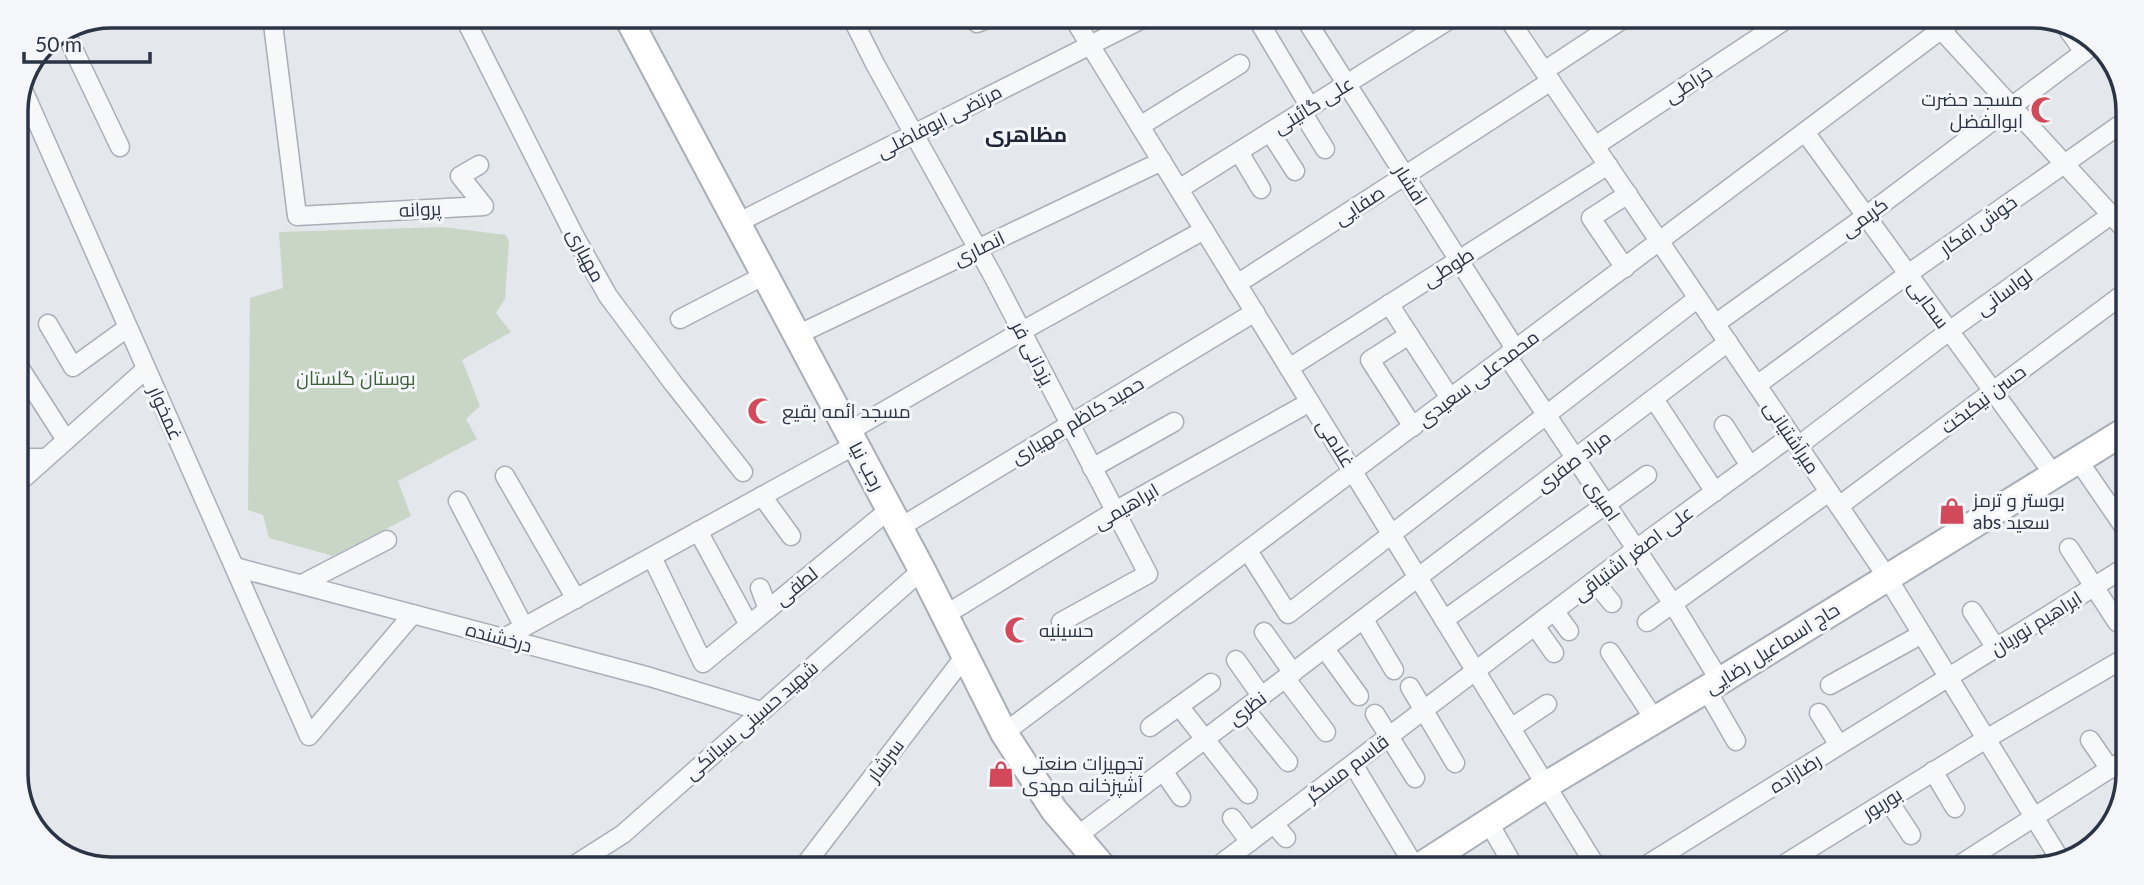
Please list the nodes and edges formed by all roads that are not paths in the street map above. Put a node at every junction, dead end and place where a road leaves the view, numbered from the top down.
1 (274, 28) edge
2 (470, 28) edge
3 (633, 28) edge
4 (857, 28) edge
5 (1080, 28) edge
6 (1124, 28) edge
7 (1262, 28) edge
8 (1311, 28) edge
9 (1436, 28) edge
10 (1515, 28) edge
11 (1611, 28) edge
12 (1773, 28) edge
13 (1938, 28) edge
14 (1945, 28) edge
15 (69, 40) edge
16 (1090, 45) junction
17 (2089, 49) edge
18 (1240, 64) dead end
19 (1547, 76) junction
20 (1347, 84) junction
21 (28, 103) edge
22 (2011, 106) junction
23 (1306, 109) junction
24 (1140, 126) junction
25 (2116, 128) edge
26 (1270, 132) junction
27 (1805, 132) junction
28 (915, 133) junction
29 (1595, 146) junction
30 (120, 147) dead end
31 (1325, 149) dead end
32 (1238, 152) junction
33 (1162, 161) junction
34 (2065, 164) junction
35 (479, 165) dead end
36 (1608, 165) junction
37 (1295, 172) dead end
38 (1405, 175) junction
39 (1179, 189) junction
40 (1261, 189) dead end
41 (1628, 194) junction
42 (1866, 216) junction
43 (2116, 219) edge
44 (737, 222) junction
45 (2116, 229) edge
46 (1204, 230) junction
47 (1660, 242) junction
48 (978, 248) junction
49 (1459, 260) junction
50 (1625, 268) junction
51 (1908, 274) junction
52 (765, 275) junction
53 (1237, 284) junction
54 (1698, 298) junction
55 (2116, 299) edge
56 (1389, 304) junction
57 (1255, 312) junction
58 (680, 319) dead end
59 (48, 324) dead end
60 (1716, 324) junction
61 (127, 328) junction
62 (1022, 331) junction
63 (1950, 331) junction
64 (797, 335) junction
65 (1409, 335) junction
66 (1728, 342) junction
67 (1511, 353) junction
68 (1289, 368) junction
69 (146, 369) junction
70 (28, 381) edge
71 (1757, 385) junction
72 (1993, 391) junction
73 (1450, 398) junction
74 (1654, 399) junction
75 (1310, 402) junction
76 (1547, 416) junction
77 (1174, 422) dead end
78 (1724, 425) dead end
79 (1070, 426) junction
80 (1413, 427) junction
81 (2116, 437) edge
82 (852, 438) junction
83 (66, 440) junction
84 (1795, 441) junction
85 (28, 458) edge
86 (46, 458) junction
87 (1576, 459) junction
88 (2078, 460) junction
89 (1750, 467) junction
90 (1092, 468) junction
91 (743, 472) dead end
92 (1353, 472) junction
93 (28, 474) edge
94 (1647, 475) dead end
95 (2054, 475) junction
96 (505, 476) dead end
97 (1715, 492) junction
98 (762, 496) junction
99 (1834, 499) junction
100 (458, 501) dead end
101 (1606, 504) junction
102 (1115, 511) junction
103 (2116, 515) edge
104 (895, 519) junction
105 (698, 531) junction
106 (1391, 533) junction
107 (791, 536) dead end
108 (387, 540) dead end
109 (2069, 548) dead end
110 (1636, 549) junction
111 (1248, 551) junction
112 (652, 557) junction
113 (235, 567) junction
114 (922, 570) junction
115 (2116, 572) edge
116 (1887, 577) junction
117 (1418, 579) junction
118 (1595, 582) junction
119 (302, 584) junction
120 (2095, 586) junction
121 (760, 588) dead end
122 (576, 599) junction
123 (1612, 603) dead end
124 (1673, 604) junction
125 (768, 609) junction
126 (1972, 611) dead end
127 (1555, 612) junction
128 (413, 614) junction
129 (945, 615) junction
130 (1364, 620) junction
131 (1444, 620) junction
132 (2116, 620) edge
133 (1061, 622) dead end
134 (1647, 622) dead end
135 (749, 625) junction
136 (1535, 626) junction
137 (524, 627) junction
138 (1569, 631) dead end
139 (1264, 632) dead end
140 (1922, 634) junction
141 (504, 638) junction
142 (1996, 648) junction
143 (1325, 649) junction
144 (1610, 652) dead end
145 (1554, 653) dead end
146 (965, 656) junction
147 (1236, 660) dead end
148 (2116, 663) edge
149 (1394, 670) dead end
150 (1475, 670) junction
151 (1289, 676) junction
152 (1948, 677) junction
153 (1210, 683) dead end
154 (1713, 685) junction
155 (1830, 685) dead end
156 (1410, 687) dead end
157 (1359, 696) dead end
158 (1262, 697) junction
159 (1547, 704) dead end
160 (1180, 706) junction
161 (1245, 709) junction
162 (1423, 710) junction
163 (761, 711) junction
164 (1819, 713) dead end
165 (1375, 714) dead end
166 (1656, 720) junction
167 (1150, 727) dead end
168 (1511, 728) junction
169 (1326, 732) dead end
170 (1004, 733) junction
171 (1388, 737) junction
172 (1986, 739) junction
173 (1205, 740) junction
174 (2090, 740) dead end
175 (1736, 741) dead end
176 (1839, 745) junction
177 (1287, 762) dead end
178 (1455, 763) dead end
179 (1353, 764) junction
180 (2116, 765) edge
181 (1163, 771) junction
182 (1933, 771) junction
183 (1415, 778) dead end
184 (1546, 785) junction
185 (1248, 794) dead end
186 (1181, 797) dead end
187 (1888, 800) junction
188 (1955, 807) dead end
189 (1233, 818) dead end
190 (2033, 818) junction
191 (1489, 823) junction
192 (1274, 824) junction
193 (1911, 835) dead end
194 (1076, 837) junction
195 (1286, 838) dead end
196 (1250, 842) junction
197 (2056, 854) edge
198 (587, 857) edge
199 (812, 857) edge
200 (1092, 857) edge
201 (1230, 857) edge
202 (1411, 857) edge
203 (1433, 857) edge
204 (1508, 857) edge
205 (1590, 857) edge
206 (1660, 857) edge
207 (1796, 857) edge
208 (1972, 857) edge

1 - 35 street, پروانه
2 - 91 street, مهیاری
3 - 44 main road, رجب نیا
4 - 28 street, یزدانی فر
5 - 16 street, غلامی
6 - 16 street, مرتضی ابوفاضلی
7 - 23 street
8 - 20 street, افشار
9 - 20 street, علی گائینی
10 - 19 street, میرآشتیانی
11 - 19 street, صفایی
12 - 29 street, خراطی
13 - 27 street, محمدعلی سعیدی
14 - 22 street
15 - 30 street
16 - 24 street, غلامی
16 - 28 street, مرتضی ابوفاضلی
17 - 22 street, کریمی
18 - 24 street
19 - 29 street, میرآشتیانی
19 - 38 street, صفایی
20 - 23 street, علی گائینی
20 - 38 street, افشار
21 - 61 street, غمخوار
22 - 34 street
22 - 42 street, کریمی
23 - 26 street, علی گائینی
23 - 31 street
24 - 33 street, غلامی
25 - 34 street, خوش افکار
26 - 32 street, علی گائینی
26 - 37 street
27 - 42 street, سحابی
27 - 47 street, محمدعلی سعیدی
28 - 44 street, مرتضی ابوفاضلی
28 - 48 street, یزدانی فر
29 - 36 street, میرآشتیانی
32 - 39 street, علی گائینی
32 - 40 street
33 - 39 street, غلامی
33 - 48 street, انصاری
34 - 43 street
34 - 51 street, خوش افکار
36 - 41 street, میرآشتیانی
36 - 49 street, طوطی
38 - 49 street, افشار
38 - 53 street, صفایی
39 - 46 street, غلامی
41 - 47 street, میرآشتیانی
41 - 50 street
42 - 51 street, سحابی
42 - 60 street, کریمی
44 - 52 main road, رجب نیا
45 - 63 street, لواسانی
46 - 53 street, غلامی
46 - 62 street
47 - 50 street, محمدعلی سعیدی
47 - 54 street, میرآشتیانی
48 - 62 street, یزدانی فر
48 - 64 street, انصاری
49 - 56 street, طوطی
49 - 67 street, افشار
50 - 67 street, محمدعلی سعیدی
51 - 63 street, سحابی
51 - 71 street, خوش افکار
52 - 58 street
52 - 64 main road, رجب نیا
53 - 57 street, غلامی
54 - 60 street, میرآشتیانی
54 - 76 street
55 - 72 street, حسن نیکبخت
56 - 65 street
56 - 68 street, طوطی
57 - 68 street, غلامی
57 - 79 street, حمید کاظم مهیاری
59 - 61 street
60 - 66 street, میرآشتیانی
61 - 69 street, غمخوار
62 - 79 street, یزدانی فر
62 - 82 street
63 - 72 street, سحابی
63 - 84 street, لواسانی
64 - 82 main road, رجب نیا
65 - 73 street
65 - 80 street
66 - 71 street, میرآشتیانی
66 - 74 street, مراد صفری
67 - 73 street, محمدعلی سعیدی
67 - 76 street, امیری
68 - 75 street, غلامی
69 - 83 street
69 - 113 street, غمخوار
70 - 83 street
71 - 84 street, میرآشتیانی
72 - 95 street, سحابی
72 - 99 street, حسن نیکبخت
73 - 80 street, محمدعلی سعیدی
74 - 87 street, مراد صفری
74 - 97 street
75 - 92 street, غلامی
75 - 102 street, ابراهیمی
76 - 87 street, امیری
76 - 106 street
77 - 90 street
78 - 89 street
79 - 90 street, یزدانی فر
79 - 104 street, حمید کاظم مهیاری
80 - 92 street, محمدعلی سعیدی
81 - 88 main road, حاج اسماعیل رضایی
82 - 98 street
82 - 104 main road, رجب نیا
83 - 86 street
84 - 89 street, علی اصغر اشتیاقی
84 - 99 street, میرآشتیانی
85 - 86 street
86 - 93 street
87 - 101 street, امیری
87 - 117 street, مراد صفری
88 - 95 main road, حاج اسماعیل رضایی
88 - 103 street
89 - 97 street, علی اصغر اشتیاقی
90 - 102 street, یزدانی فر
92 - 106 street, غلامی
92 - 111 street, محمدعلی سعیدی
94 - 101 street
95 - 116 main road, حاج اسماعیل رضایی
96 - 122 street
97 - 110 street, علی اصغر اشتیاقی
98 - 105 street
98 - 107 street
99 - 116 street, میرآشتیانی
99 - 124 street, حسن نیکبخت
100 - 137 street
101 - 110 street, امیری
101 - 131 street
102 - 129 street, ابراهیمی
102 - 133 street, یزدانی فر
104 - 114 main road, رجب نیا
104 - 125 street, لطفی
105 - 112 street
105 - 135 street
106 - 111 street
106 - 117 street, غلامی
108 - 119 street
109 - 120 street
110 - 118 street, علی اصغر اشتیاقی
110 - 124 street, امیری
111 - 170 street, محمدعلی سعیدی
112 - 122 street
112 - 135 street, لطفی
113 - 119 street, درخشنده
113 - 128 street, غمخوار
114 - 129 main road, رجب نیا
114 - 163 street, شهید حسینی سیانکی
115 - 120 street, ابراهیم نوریان
116 - 140 street, میرآشتیانی
116 - 154 main road, حاج اسماعیل رضایی
117 - 130 street, نظری
117 - 131 street, غلامی
118 - 123 street
118 - 127 street, علی اصغر اشتیاقی
119 - 128 street, درخشنده
120 - 132 street
120 - 142 street, ابراهیم نوریان
121 - 125 street
122 - 137 street
124 - 134 street, حسن نیکبخت
124 - 154 street, امیری
125 - 135 street, لطفی
126 - 142 street
127 - 136 street, علی اصغر اشتیاقی
127 - 138 street
128 - 141 street, درخشنده
129 - 146 main road, رجب نیا
130 - 143 street, نظری
130 - 149 street
131 - 150 street, غلامی
136 - 145 street
136 - 150 street, علی اصغر اشتیاقی
137 - 141 street
139 - 151 street
140 - 152 street, میرآشتیانی
140 - 155 street
141 - 163 street, درخشنده
142 - 152 street, ابراهیم نوریان
143 - 151 street, نظری
143 - 157 street
144 - 166 street
146 - 170 main road, رجب نیا
146 - 199 street, سرشار
147 - 158 street
148 - 172 street, بوربور
150 - 162 street, قاسم مسگر
150 - 168 street, غلامی
151 - 158 street, نظری
151 - 169 street
152 - 172 street, میرآشتیانی
152 - 176 street, رضازاده
153 - 160 street
154 - 166 main road, حاج اسماعیل رضایی
154 - 175 street, امیری
156 - 162 street
158 - 161 street, نظری
159 - 168 street
160 - 167 street
160 - 173 street
161 - 173 street, نظری
161 - 177 street
162 - 171 street, قاسم مسگر
162 - 178 street
163 - 198 street, شهید حسینی سیانکی
164 - 176 street
165 - 171 street
166 - 184 main road, حاج اسماعیل رضایی
168 - 184 street, غلامی
170 - 194 main road, رجب نیا
171 - 179 street, قاسم مسگر
171 - 183 street
172 - 182 street, بوربور
172 - 190 street, میرآشتیانی
173 - 181 street, نظری
173 - 185 street
174 - 180 street
176 - 206 street, رضازاده
179 - 192 street, قاسم مسگر
179 - 202 street
180 - 190 street
181 - 186 street
181 - 194 street, نظری
182 - 187 street, بوربور
182 - 188 street
184 - 191 main road, حاج اسماعیل رضایی
184 - 205 street, غلامی
187 - 193 street
187 - 207 street, بوربور
189 - 196 street
190 - 197 street, میرآشتیانی
190 - 208 street
191 - 203 main road, حاج اسماعیل رضایی
191 - 204 street
192 - 195 street
192 - 196 street, قاسم مسگر
194 - 200 main road, رجب نیا
196 - 201 street, قاسم مسگر

